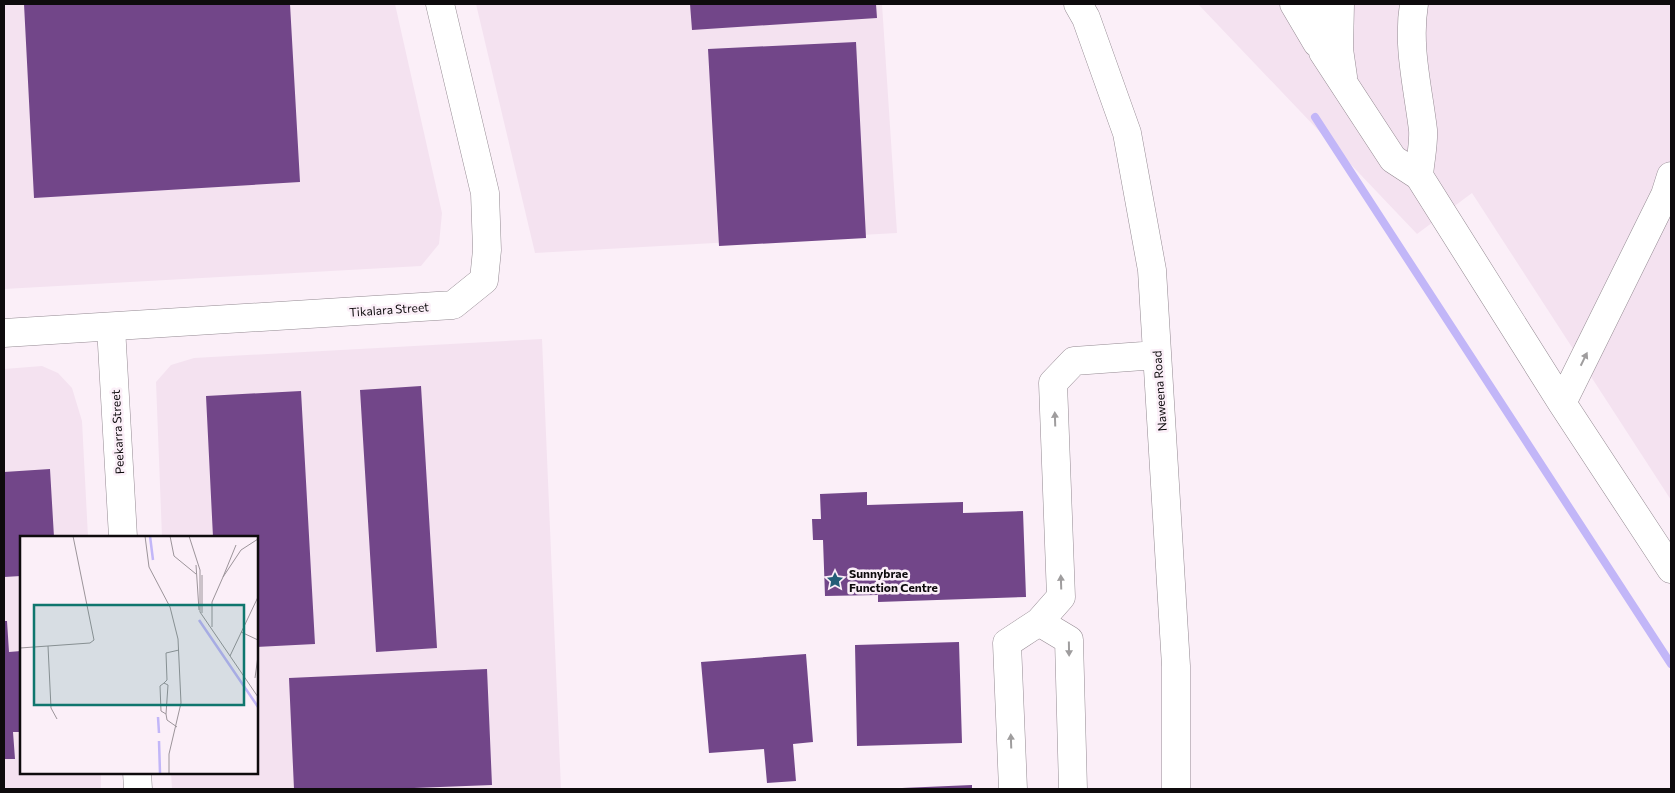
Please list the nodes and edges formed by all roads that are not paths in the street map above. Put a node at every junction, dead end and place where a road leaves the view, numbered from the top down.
1 (440, 4) edge
2 (1078, 4) edge
3 (1294, 4) edge
4 (1316, 4) edge
5 (1340, 4) edge
6 (1414, 4) edge
7 (1324, 52) junction
8 (1350, 93) junction
9 (1419, 176) junction
10 (1671, 176) edge
11 (1663, 219) edge
12 (111, 327) junction
13 (4, 334) edge
14 (1157, 355) junction
15 (1562, 403) junction
16 (124, 536) edge
17 (1671, 569) edge
18 (1039, 622) junction
19 (137, 773) edge
20 (138, 789) edge
21 (1013, 789) edge
22 (1072, 789) edge
23 (1176, 789) edge

1 - 12 street, Tikalara Street
2 - 14 street, Naweena Road
3 - 7 street
4 - 7 street
5 - 8 street
6 - 9 street
7 - 8 street
8 - 9 street
9 - 15 street
10 - 11 street
15 -> 11 street
12 - 13 street, Tikalara Street
12 - 16 street, Peekarra Street
18 -> 14 street
14 - 23 street, Naweena Road
15 - 17 street
21 -> 18 street
18 -> 22 street
19 - 20 street

